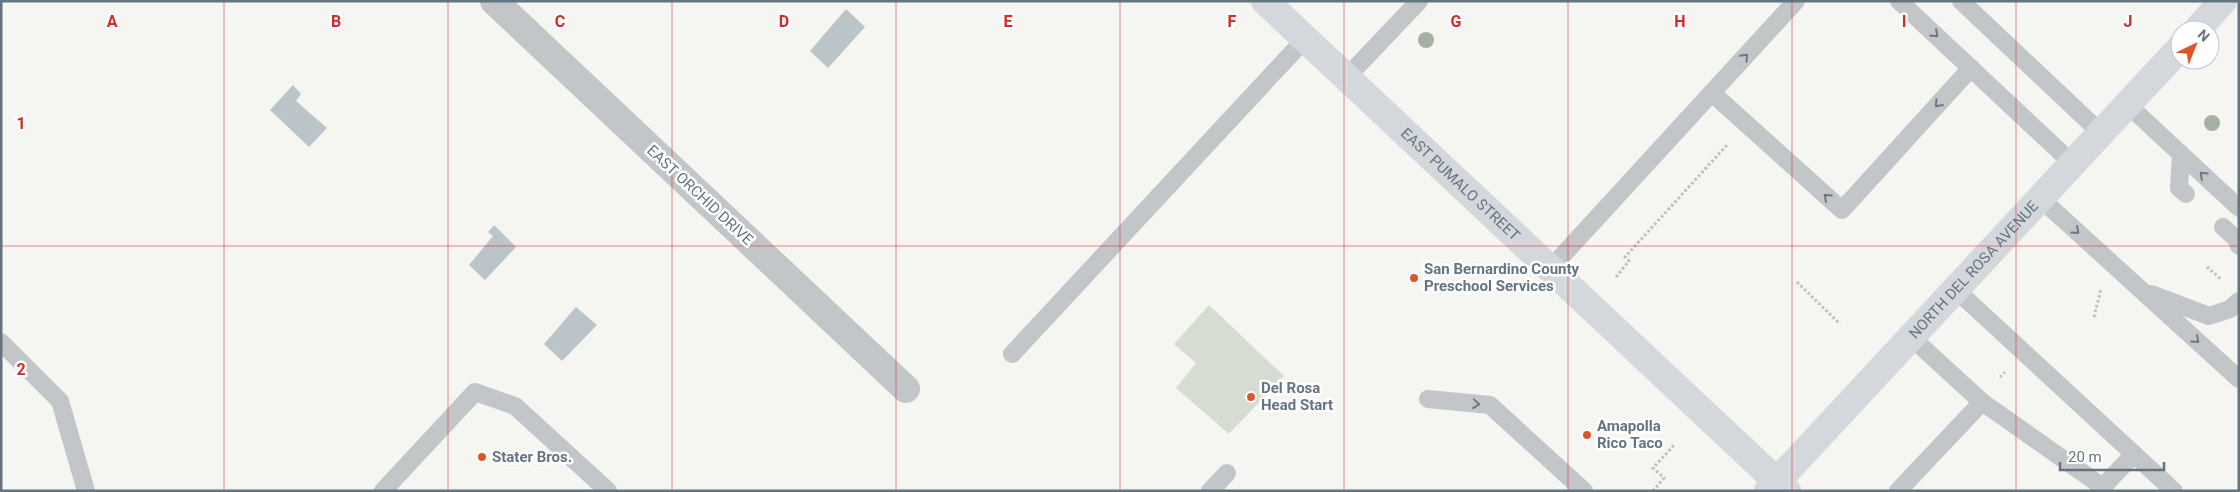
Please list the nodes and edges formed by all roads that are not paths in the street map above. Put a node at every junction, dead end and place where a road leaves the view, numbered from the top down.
1 (494, 1) edge
2 (1265, 1) edge
3 (1419, 1) edge
4 (1796, 1) edge
5 (1899, 1) edge
6 (1960, 1) edge
7 (2223, 1) edge
8 (2206, 20) edge
9 (1305, 39) junction
10 (2170, 59) edge
11 (1971, 68) junction
12 (1346, 78) junction
13 (1712, 93) junction
14 (2127, 104) junction
15 (2101, 133) junction
16 (2181, 154) junction
17 (2072, 163) junction
18 (2186, 194) dead end
19 (2040, 198) junction
20 (2239, 208) edge
21 (2223, 227) dead end
22 (2239, 246) edge
23 (1550, 269) junction
24 (1955, 289) junction
25 (2141, 290) junction
26 (2239, 301) edge
27 (1911, 336) junction
28 (1, 342) edge
29 (1012, 354) dead end
30 (2239, 379) edge
31 (906, 389) dead end
32 (1428, 399) dead end
33 (1982, 402) junction
34 (2134, 454) junction
35 (1227, 473) dead end
36 (1777, 488) edge
37 (2101, 489) edge
38 (86, 491) edge
39 (383, 491) edge
40 (608, 491) edge
41 (1210, 491) edge
42 (1584, 491) edge
43 (1898, 491) edge
44 (2174, 491) edge

1 - 31 street, EAST ORCHID DRIVE
2 - 9 street, EAST PUMALO STREET
3 - 12 lane
13 -> 4 lane
5 -> 11 lane
6 - 15 lane
7 - 8 street
9 - 12 street, EAST PUMALO STREET
9 - 29 lane
10 - 14 street, NORTH DEL ROSA AVENUE
11 -> 13 lane
11 - 17 lane
12 - 23 street, EAST PUMALO STREET
13 - 23 lane
14 - 15 street, NORTH DEL ROSA AVENUE
14 - 16 lane
15 - 17 street, NORTH DEL ROSA AVENUE
16 - 18 lane
20 -> 16 lane
17 - 19 street, NORTH DEL ROSA AVENUE
19 - 24 street, NORTH DEL ROSA AVENUE
19 -> 25 lane
21 - 22 lane
23 - 36 street, EAST PUMALO STREET
24 - 27 street, NORTH DEL ROSA AVENUE
24 - 34 lane
25 - 26 lane
25 -> 30 lane
27 - 33 lane
27 - 36 street, NORTH DEL ROSA AVENUE
28 - 38 lane
32 -> 42 lane
33 - 37 lane
33 - 43 lane
34 - 37 lane
34 - 44 lane
35 - 41 lane
39 - 40 lane

